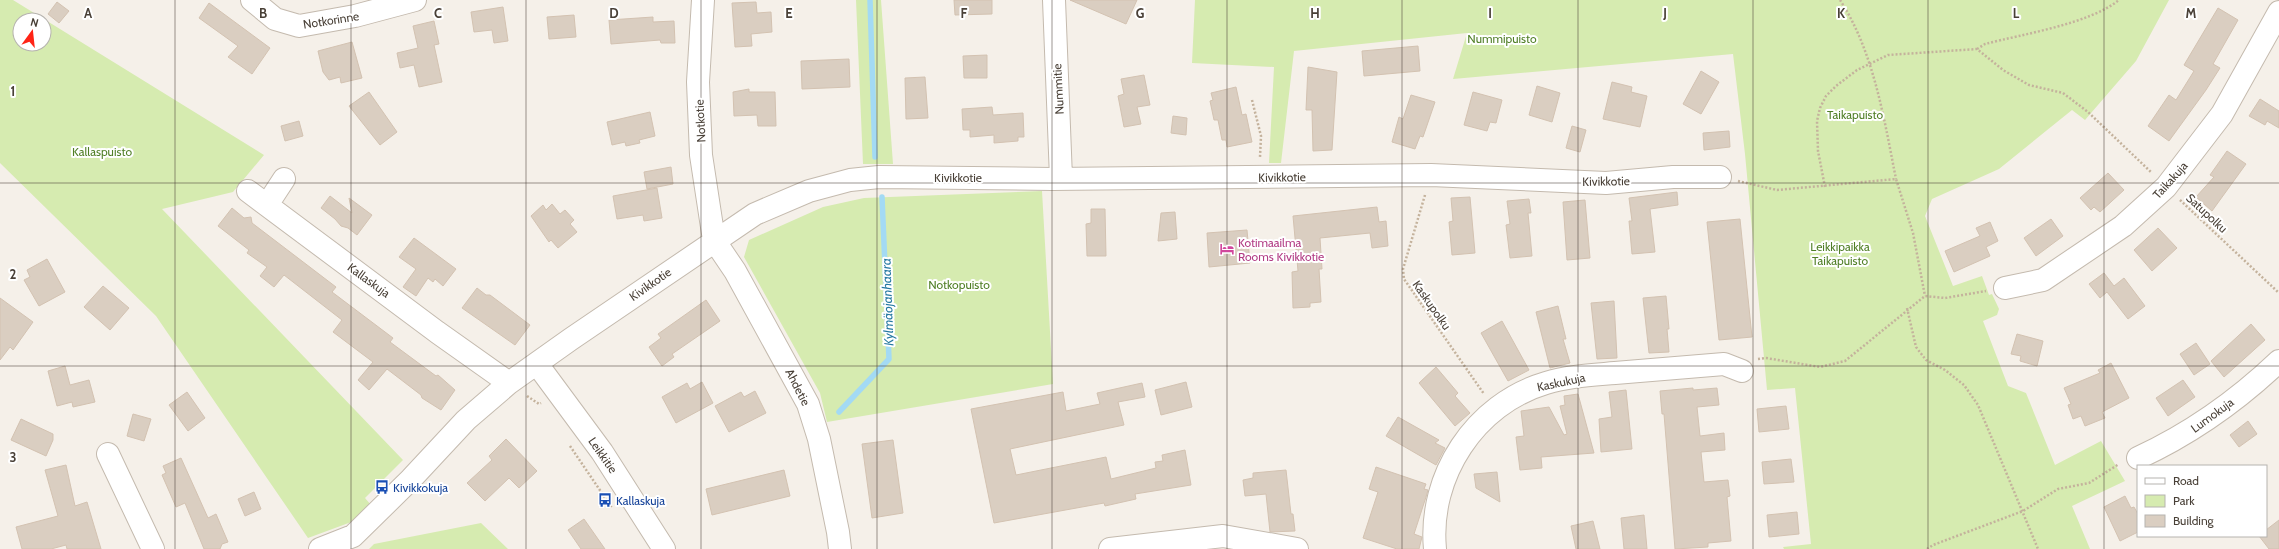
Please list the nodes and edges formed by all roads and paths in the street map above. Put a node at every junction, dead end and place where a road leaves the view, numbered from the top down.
1 (252, 0) edge
2 (415, 0) edge
3 (703, 0) edge
4 (1054, 0) edge
5 (1840, 0) edge
6 (2119, 0) edge
7 (2279, 12) edge
8 (1977, 49) junction
9 (1869, 66) junction
10 (1252, 100) dead end
11 (1431, 175) junction
12 (1259, 177) junction
13 (1720, 177) joint
14 (1061, 178) junction
15 (284, 179) dead end
16 (1896, 179) junction
17 (1825, 186) junction
18 (2166, 187) junction
19 (248, 191) dead end
20 (267, 204) junction
21 (714, 240) junction
22 (2005, 288) joint
23 (2279, 293) edge
24 (1925, 296) junction
25 (1907, 308) junction
26 (2279, 362) edge
27 (537, 364) junction
28 (1733, 368) joint
29 (516, 390) junction
30 (555, 390) junction
31 (539, 404) junction
32 (1495, 409) junction
33 (544, 410) dead end
34 (567, 441) dead end
35 (108, 454) dead end
36 (2128, 461) joint
37 (613, 510) dead end
38 (2023, 511) junction
39 (1135, 548) edge
40 (153, 549) edge
41 (320, 549) edge
42 (664, 549) edge
43 (840, 549) edge
44 (1110, 549) edge
45 (1297, 549) edge
46 (1435, 549) edge
47 (1927, 549) edge
48 (2038, 549) edge

1 - 2 street, Notkorinne
3 - 21 street, Notkotie
4 - 14 street, Nummitie
5 - 9 path
6 - 8 path
7 - 18 street, Taikakuja
8 - 9 path
8 - 18 path, Satupolku
9 - 16 path
9 - 17 path
10 - 12 path
11 - 12 street, Kivikkotie
11 - 13 street, Kivikkotie
11 - 32 path, Kaskupolku
12 - 14 street, Kivikkotie
13 - 17 path
14 - 21 street, Kivikkotie
15 - 20 street
16 - 17 path
16 - 24 path
18 - 22 street, Taikakuja
18 - 23 path, Satupolku
19 - 20 street, Kallaskuja
20 - 29 street, Kallaskuja
21 - 27 street, Kivikkotie
21 - 43 street, Ahdetie
22 - 24 path
24 - 25 path
25 - 28 path
25 - 38 path
26 - 36 street, Lumokuja
27 - 29 street, Kivikkotie
27 - 30 street, Leikkitie
28 - 32 street, Kaskukuja
29 - 31 path
29 - 41 street, Kivikkotie
30 - 31 path
30 - 42 street, Leikkitie
31 - 33 path
32 - 46 street, Kaskukuja
34 - 37 path
35 - 40 street
36 - 38 path
38 - 47 path
38 - 48 path
39 - 44 street
39 - 45 street

